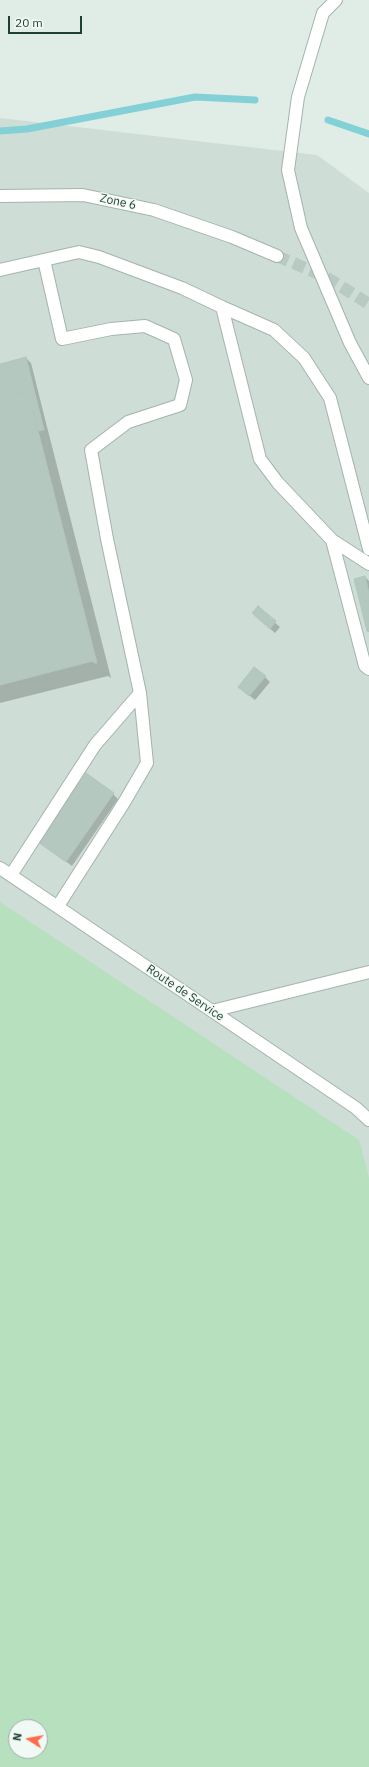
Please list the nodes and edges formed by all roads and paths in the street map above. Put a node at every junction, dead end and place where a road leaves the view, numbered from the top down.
1 (320, 0) edge
2 (336, 0) edge
3 (323, 13) junction
4 (0, 196) edge
5 (277, 256) tunnel mouth
6 (44, 260) junction
7 (0, 270) edge
8 (222, 308) junction
9 (369, 378) edge
10 (332, 540) junction
11 (369, 549) edge
12 (369, 564) edge
13 (369, 669) edge
14 (140, 693) junction
15 (0, 868) edge
16 (11, 875) junction
17 (58, 906) junction
18 (369, 972) edge
19 (212, 1011) junction
20 (369, 1120) edge

1 - 3 street
2 - 3 street
3 - 9 street
4 - 5 street, Zone 6
6 - 7 street
6 - 8 street
6 - 14 street
8 - 10 street
8 - 11 street
10 - 12 street
10 - 13 street
14 - 16 street
14 - 17 street
15 - 16 street, Route de Service
16 - 17 street, Route de Service
17 - 19 street, Route de Service
18 - 19 street
19 - 20 street, Route de Service

